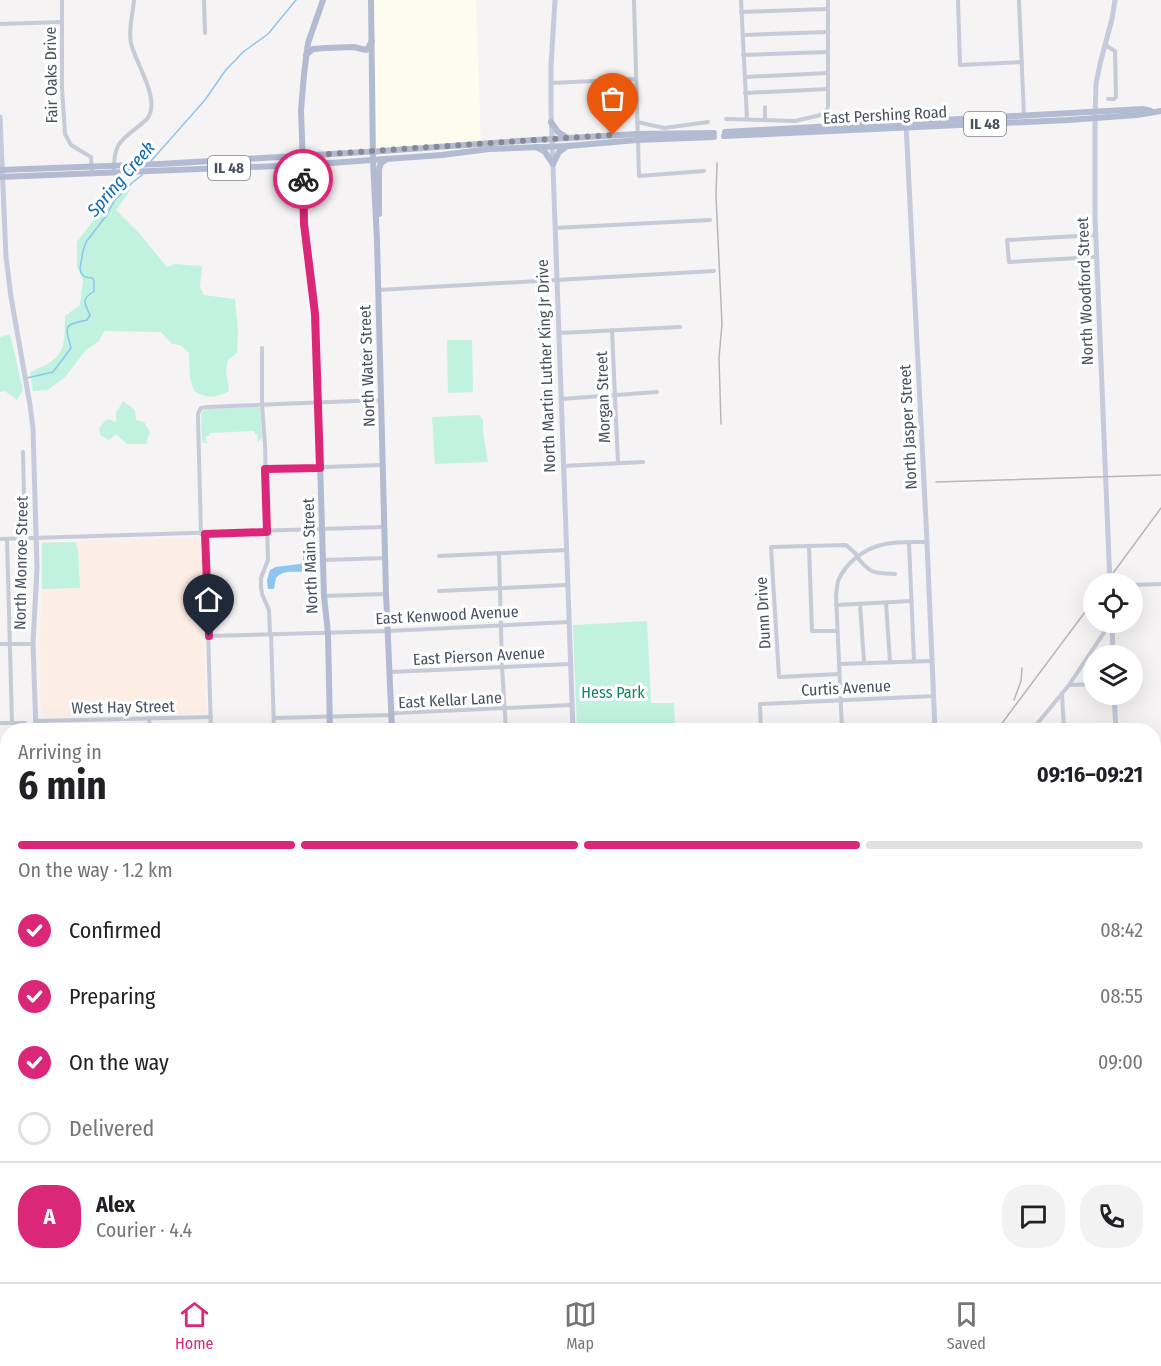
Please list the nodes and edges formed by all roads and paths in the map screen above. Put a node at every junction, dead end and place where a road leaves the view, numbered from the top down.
1 (62, 0) edge
2 (134, 0) edge
3 (204, 0) edge
4 (323, 0) edge
5 (371, 0) edge
6 (555, 0) edge
7 (634, 0) edge
8 (741, 0) edge
9 (828, 0) edge
10 (958, 0) edge
11 (1019, 0) edge
12 (1115, 0) edge
13 (828, 9) junction
14 (741, 12) junction
15 (62, 22) junction
16 (0, 24) edge
17 (312, 30) junction
18 (827, 32) junction
19 (205, 33) dead end
20 (743, 35) junction
21 (372, 41) junction
22 (1105, 45) junction
23 (326, 48) junction
24 (359, 49) junction
25 (827, 52) junction
26 (306, 55) junction
27 (743, 55) junction
28 (372, 62) junction
29 (1022, 62) junction
30 (828, 73) junction
31 (745, 77) junction
32 (635, 79) junction
33 (550, 83) junction
34 (828, 89) junction
35 (745, 93) junction
36 (1108, 99) dead end
37 (765, 106) dead end
38 (1158, 111) edge
39 (825, 114) junction
40 (1095, 115) junction
41 (0, 117) edge
42 (726, 118) dead end
43 (747, 119) junction
44 (1024, 119) junction
45 (765, 120) junction
46 (551, 122) junction
47 (636, 122) junction
48 (708, 122) dead end
49 (907, 124) junction
50 (824, 128) junction
51 (724, 134) dead end
52 (714, 135) dead end
53 (373, 136) junction
54 (637, 137) junction
55 (569, 138) junction
56 (302, 141) junction
57 (552, 143) junction
58 (568, 146) junction
59 (535, 147) junction
60 (392, 150) junction
61 (373, 152) junction
62 (329, 154) junction
63 (302, 156) junction
64 (290, 157) junction
65 (388, 159) junction
66 (373, 160) junction
67 (553, 164) junction
68 (284, 165) junction
69 (302, 165) junction
70 (114, 169) junction
71 (92, 170) junction
72 (704, 171) dead end
73 (1, 173) edge
74 (303, 184) junction
75 (710, 220) dead end
76 (555, 228) junction
77 (1096, 235) junction
78 (377, 241) junction
79 (1096, 257) junction
80 (714, 271) dead end
81 (557, 280) junction
82 (378, 290) junction
83 (680, 327) dead end
84 (612, 330) junction
85 (558, 333) junction
86 (262, 348) dead end
87 (657, 392) dead end
88 (615, 395) junction
89 (561, 399) junction
90 (381, 400) junction
91 (318, 403) junction
92 (262, 405) junction
93 (23, 452) dead end
94 (643, 462) dead end
95 (618, 463) junction
96 (384, 465) junction
97 (563, 466) junction
98 (320, 468) junction
99 (265, 469) junction
100 (385, 527) junction
101 (323, 530) junction
102 (267, 532) junction
103 (203, 534) junction
104 (35, 538) junction
105 (0, 539) edge
106 (7, 539) junction
107 (25, 539) junction
108 (927, 542) junction
109 (909, 543) junction
110 (809, 547) junction
111 (566, 550) junction
112 (500, 553) junction
113 (439, 556) dead end
114 (857, 556) junction
115 (386, 558) junction
116 (324, 560) junction
117 (1110, 573) edge
118 (895, 574) dead end
119 (1161, 584) edge
120 (567, 585) junction
121 (1143, 585) edge
122 (501, 589) junction
123 (439, 591) dead end
124 (386, 594) junction
125 (324, 596) junction
126 (912, 601) junction
127 (886, 603) junction
128 (860, 604) junction
129 (836, 605) junction
130 (568, 622) junction
131 (501, 625) junction
132 (388, 631) junction
133 (837, 631) junction
134 (327, 633) junction
135 (1104, 633) edge
136 (271, 634) junction
137 (209, 636) junction
138 (0, 644) edge
139 (9, 644) junction
140 (33, 644) junction
141 (914, 661) junction
142 (932, 661) junction
143 (864, 662) junction
144 (890, 662) junction
145 (839, 663) junction
146 (570, 664) junction
147 (502, 666) junction
148 (390, 672) junction
149 (839, 674) junction
150 (1083, 684) edge
151 (1069, 685) junction
152 (1062, 693) junction
153 (934, 696) junction
154 (841, 700) junction
155 (571, 705) junction
156 (1115, 705) edge
157 (504, 708) junction
158 (391, 715) junction
159 (211, 717) junction
160 (329, 717) junction
161 (150, 718) junction
162 (274, 718) junction
163 (35, 721) joint
164 (0, 723) edge
165 (12, 723) junction
166 (25, 723) dead end
167 (150, 723) edge
168 (211, 723) edge
169 (274, 723) edge
170 (329, 723) edge
171 (392, 723) edge
172 (505, 723) edge
173 (572, 723) edge
174 (761, 723) edge
175 (842, 723) edge
176 (935, 723) edge
177 (1038, 723) edge
178 (1064, 723) edge
179 (1116, 723) edge

1 - 15 street, Fair Oaks Drive
2 - 70 street
3 - 19 street
4 - 17 main road, North Main Street
5 - 21 main road, North Water Street
6 - 33 street, North Martin Luther King Jr Drive
7 - 32 street
8 - 14 street
9 - 13 street
10 - 29 street
11 - 29 street
12 - 22 street, North Woodford Street
13 - 14 street
13 - 18 street
14 - 20 street
15 - 16 street
15 - 71 street, Fair Oaks Drive
17 - 23 main road
17 - 26 main road, North Main Street
18 - 20 street
18 - 25 street
20 - 27 street
21 - 24 main road
21 - 28 main road, North Water Street
22 - 36 street
22 - 40 street, North Woodford Street
23 - 24 main road
23 - 26 main road
24 - 28 main road
25 - 27 street
25 - 30 street
26 - 56 main road, North Main Street
27 - 31 street
28 - 53 main road, North Water Street
29 - 44 street
30 - 31 street
30 - 34 street
31 - 35 street
32 - 33 street
32 - 47 street
33 - 46 street, North Martin Luther King Jr Drive
34 - 35 street
34 - 39 street
35 - 43 street
37 - 45 street
38 - 40 main road, East Pershing Road / IL 48
39 - 45 street
39 - 50 street
40 - 44 main road, East Pershing Road / IL 48
40 - 77 street, North Woodford Street
41 - 73 street, North Monroe Street
42 - 43 street
43 - 45 street
44 - 49 main road, East Pershing Road / IL 48
46 - 55 main road
46 - 57 street, North Martin Luther King Jr Drive
47 - 48 street
47 - 54 street
49 - 50 main road, East Pershing Road / IL 48
49 - 108 street, North Jasper Street
50 - 51 main road, East Pershing Road / IL 48
52 - 54 main road, IL 48
53 - 60 main road
53 - 61 main road, North Water Street
54 - 55 main road, IL 48
54 - 58 main road, IL 48
54 - 72 street
55 - 57 main road, IL 48
56 - 63 main road, North Main Street
56 - 64 main road
57 - 58 main road, IL 48
57 - 59 main road, IL 48
57 - 60 main road, IL 48
57 - 67 street, North Martin Luther King Jr Drive
58 - 67 main road
59 - 65 main road, IL 48
59 - 67 main road
60 - 61 main road, IL 48
61 - 62 main road, IL 48
61 - 66 main road, North Water Street
62 - 63 main road, IL 48
62 - 69 main road
63 - 64 main road, IL 48
63 - 69 main road, North Main Street
64 - 70 main road, IL 48
65 - 66 main road, IL 48
65 - 78 main road
66 - 69 main road, IL 48
66 - 78 main road, North Water Street
67 - 76 street, North Martin Luther King Jr Drive
68 - 69 main road, IL 48
68 - 70 main road, IL 48
68 - 74 main road
69 - 74 main road, North Main Street
70 - 71 main road, IL 48
71 - 73 main road, IL 48
73 - 104 street, North Monroe Street
74 - 91 main road, North Main Street
75 - 76 street
76 - 81 street, North Martin Luther King Jr Drive
77 - 79 street, North Woodford Street
77 - 79 street
78 - 82 main road, North Water Street
79 - 117 street, North Woodford Street
80 - 81 street
81 - 82 street
81 - 85 street, North Martin Luther King Jr Drive
82 - 90 main road, North Water Street
83 - 84 street
84 - 85 street
84 - 88 street, Morgan Street
85 - 89 street, North Martin Luther King Jr Drive
86 - 92 street
87 - 88 street
88 - 89 street
88 - 95 street, Morgan Street
89 - 97 street, North Martin Luther King Jr Drive
90 - 91 street
90 - 96 main road, North Water Street
91 - 92 street
91 - 98 main road, North Main Street
92 - 99 street
92 - 103 street
93 - 107 street
94 - 95 street
95 - 97 street
96 - 98 street
96 - 100 main road, North Water Street
97 - 111 street, North Martin Luther King Jr Drive
98 - 99 street
98 - 101 main road, North Main Street
99 - 102 street
100 - 101 street
100 - 115 main road, North Water Street
101 - 102 street
101 - 116 main road, North Main Street
102 - 103 street
102 - 136 street
103 - 104 street
103 - 137 street
104 - 107 street
104 - 140 street, North Monroe Street
105 - 106 street
106 - 107 street
106 - 139 street
108 - 109 street
108 - 142 street, North Jasper Street
109 - 114 street
109 - 126 street
110 - 114 street
110 - 133 street
110 - 149 street, Dunn Drive
111 - 112 street
111 - 120 street, North Martin Luther King Jr Drive
112 - 113 street
112 - 122 street
114 - 118 street
114 - 129 street
115 - 116 street
115 - 124 main road, North Water Street
116 - 125 main road, North Main Street
119 - 121 street
120 - 122 street
120 - 130 street, North Martin Luther King Jr Drive
122 - 123 street
122 - 131 street
124 - 125 street
124 - 132 main road, North Water Street
125 - 134 main road, North Main Street
126 - 127 street
126 - 141 street
127 - 128 street
127 - 144 street
128 - 129 street
128 - 143 street
129 - 133 street
130 - 131 street, East Kenwood Avenue
130 - 146 street, North Martin Luther King Jr Drive
131 - 132 street, East Kenwood Avenue
131 - 147 street
132 - 134 street, East Kenwood Avenue
132 - 148 main road, North Water Street
133 - 145 street
134 - 136 street, East Kenwood Avenue
134 - 160 main road, North Main Street
135 - 151 street
136 - 137 street, East Kenwood Avenue
136 - 162 street
137 - 159 street
138 - 139 street
139 - 140 street
139 - 165 street
140 - 163 street, North Monroe Street
141 - 142 street
141 - 144 street
142 - 153 street, North Jasper Street
143 - 144 street
143 - 145 street
145 - 149 street
146 - 147 street, East Pierson Avenue
146 - 155 street, North Martin Luther King Jr Drive
147 - 148 street, East Pierson Avenue
147 - 157 street
148 - 158 main road, North Water Street
149 - 154 street
150 - 151 street
151 - 152 street
152 - 177 street
152 - 178 street
153 - 154 street, Curtis Avenue
153 - 176 street, North Jasper Street
154 - 174 street, Curtis Avenue
154 - 175 street
155 - 157 street, East Kellar Lane
155 - 173 street, North Martin Luther King Jr Drive
156 - 179 street
157 - 158 street, East Kellar Lane
157 - 172 street
158 - 160 street, East Kellar Lane
158 - 171 main road, North Water Street
159 - 161 street, West Hay Street
159 - 168 street
160 - 162 street, East Kellar Lane
160 - 170 main road, North Main Street
161 - 163 street, West Hay Street
161 - 167 street
162 - 169 street
164 - 165 street
165 - 166 street

